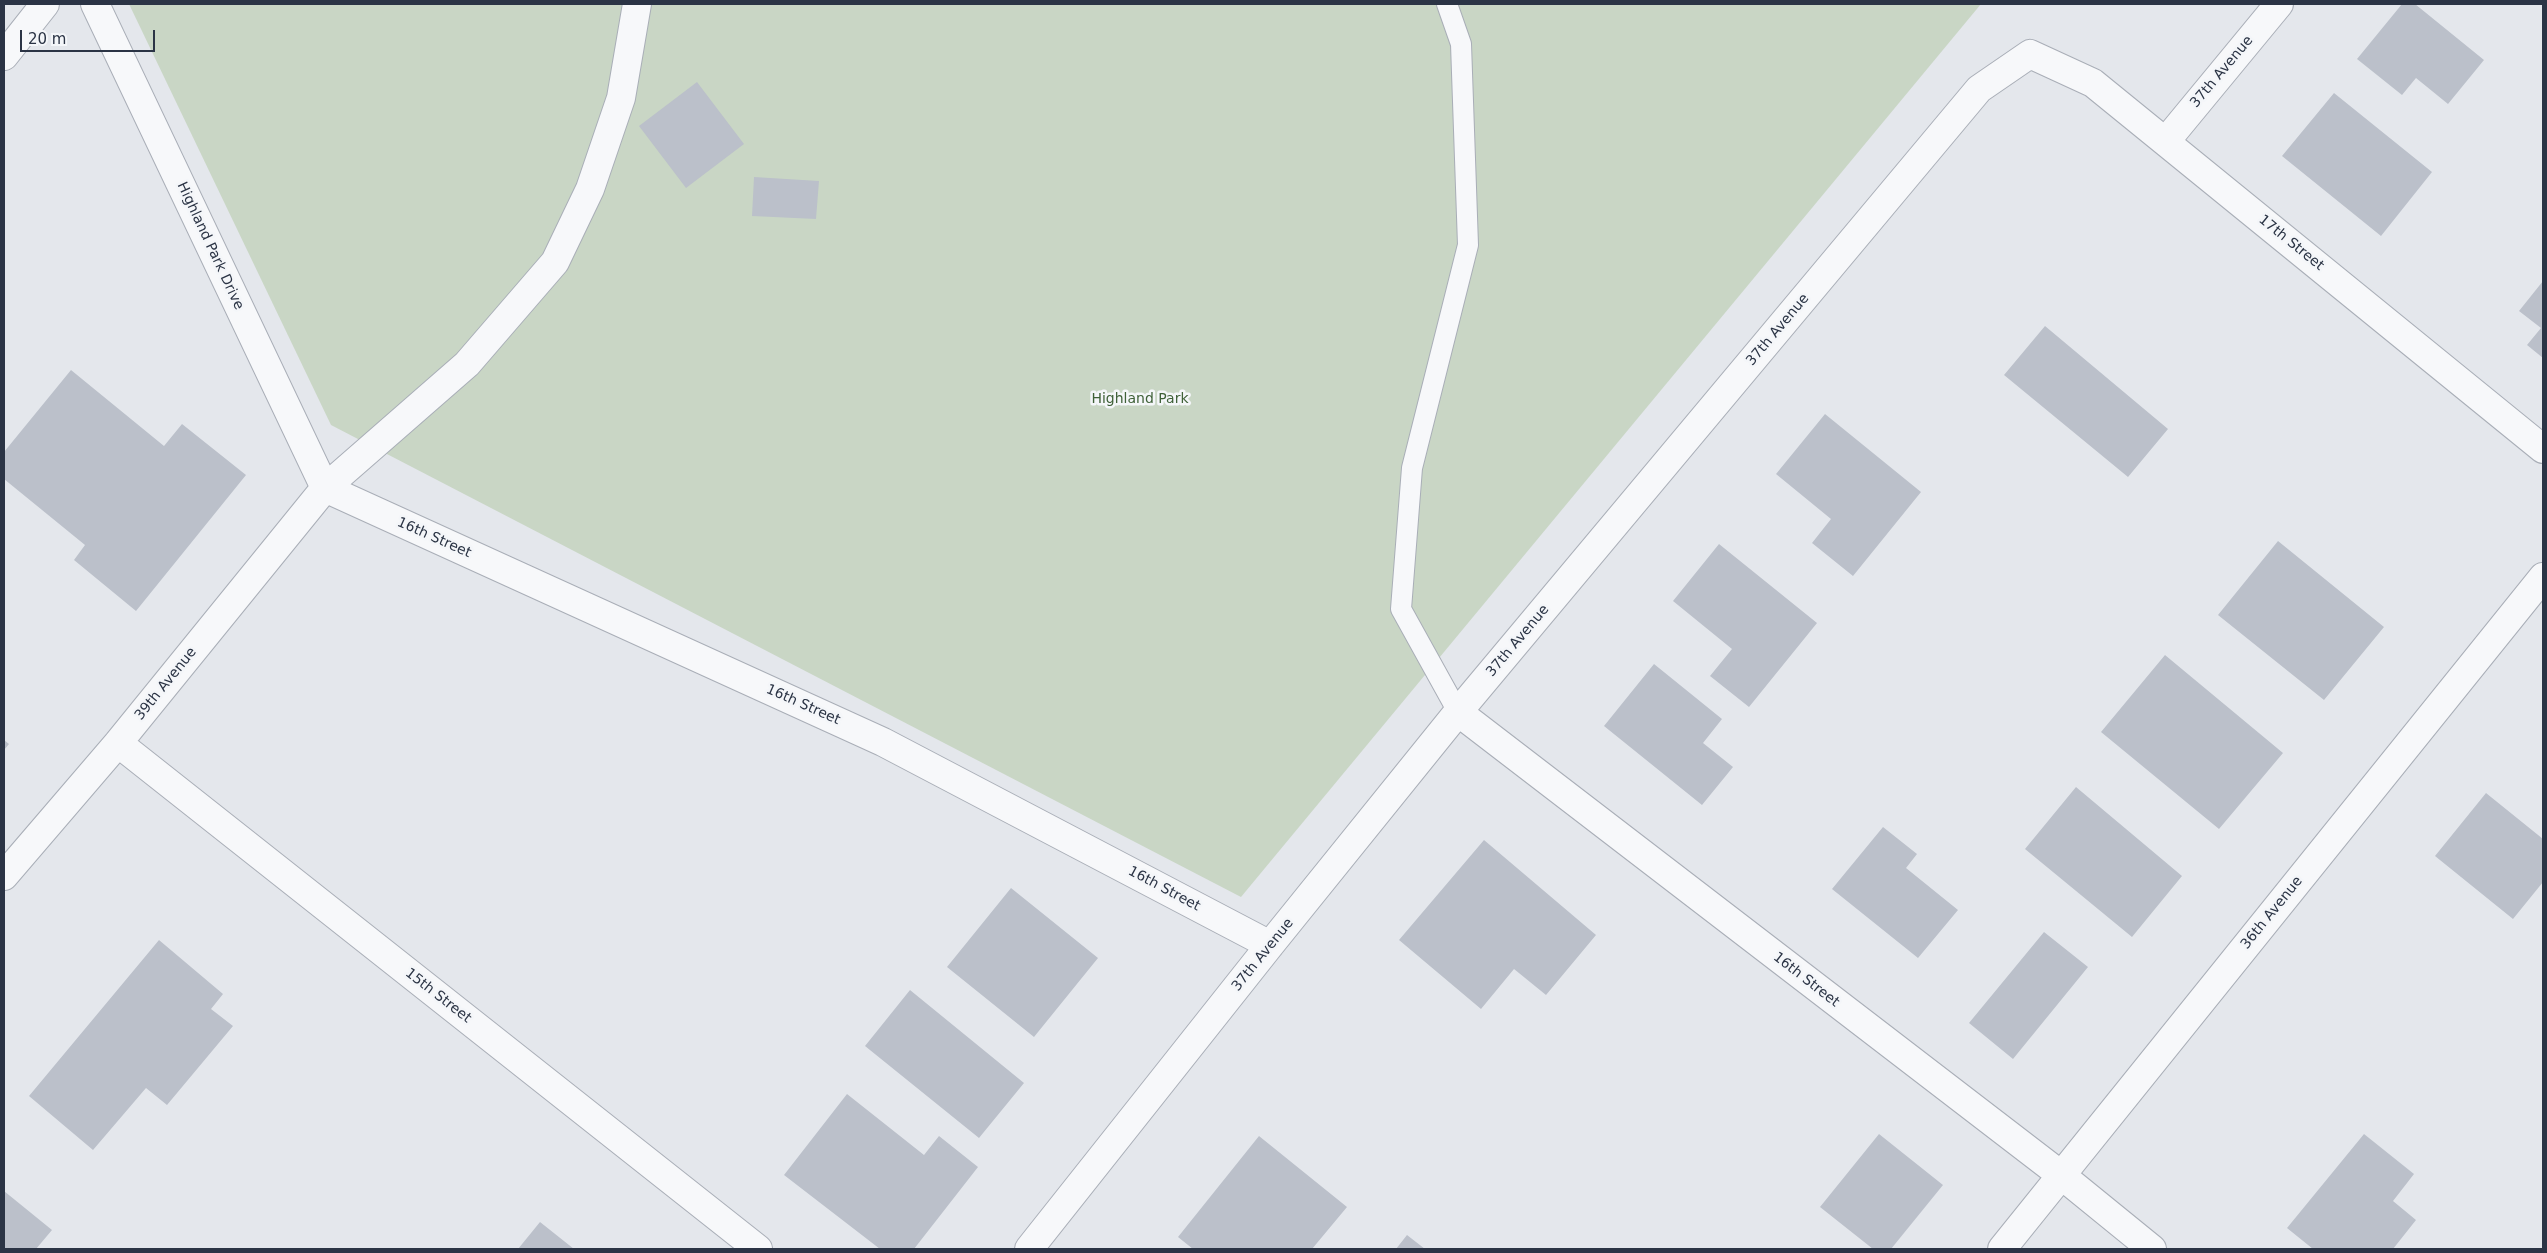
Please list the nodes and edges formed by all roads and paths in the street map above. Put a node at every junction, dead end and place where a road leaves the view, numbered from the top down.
1 (44, 4) edge
2 (95, 4) edge
3 (637, 4) edge
4 (1447, 4) edge
5 (2279, 4) edge
6 (2030, 54) joint
7 (4, 56) edge
8 (2166, 141) junction
9 (2543, 449) edge
10 (325, 488) junction
11 (2543, 578) edge
12 (1458, 712) junction
13 (118, 743) junction
14 (4, 876) edge
15 (1270, 944) junction
16 (2061, 1176) junction
17 (758, 1249) edge
18 (1029, 1249) edge
19 (2002, 1249) edge
20 (2152, 1249) edge

1 - 7 street
2 - 10 street, Highland Park Drive
3 - 10 street, 39th Avenue
4 - 12 lane
5 - 8 street, 37th Avenue
6 - 8 street, 17th Street
6 - 12 street, 37th Avenue
8 - 9 street, 17th Street
10 - 13 street, 39th Avenue
10 - 15 street, 16th Street
11 - 16 street, 36th Avenue
12 - 15 street, 37th Avenue
12 - 16 street, 16th Street
13 - 14 street, 39th Avenue
13 - 17 street, 15th Street
15 - 18 street, 37th Avenue
16 - 19 street, 36th Avenue
16 - 20 street, 16th Street

